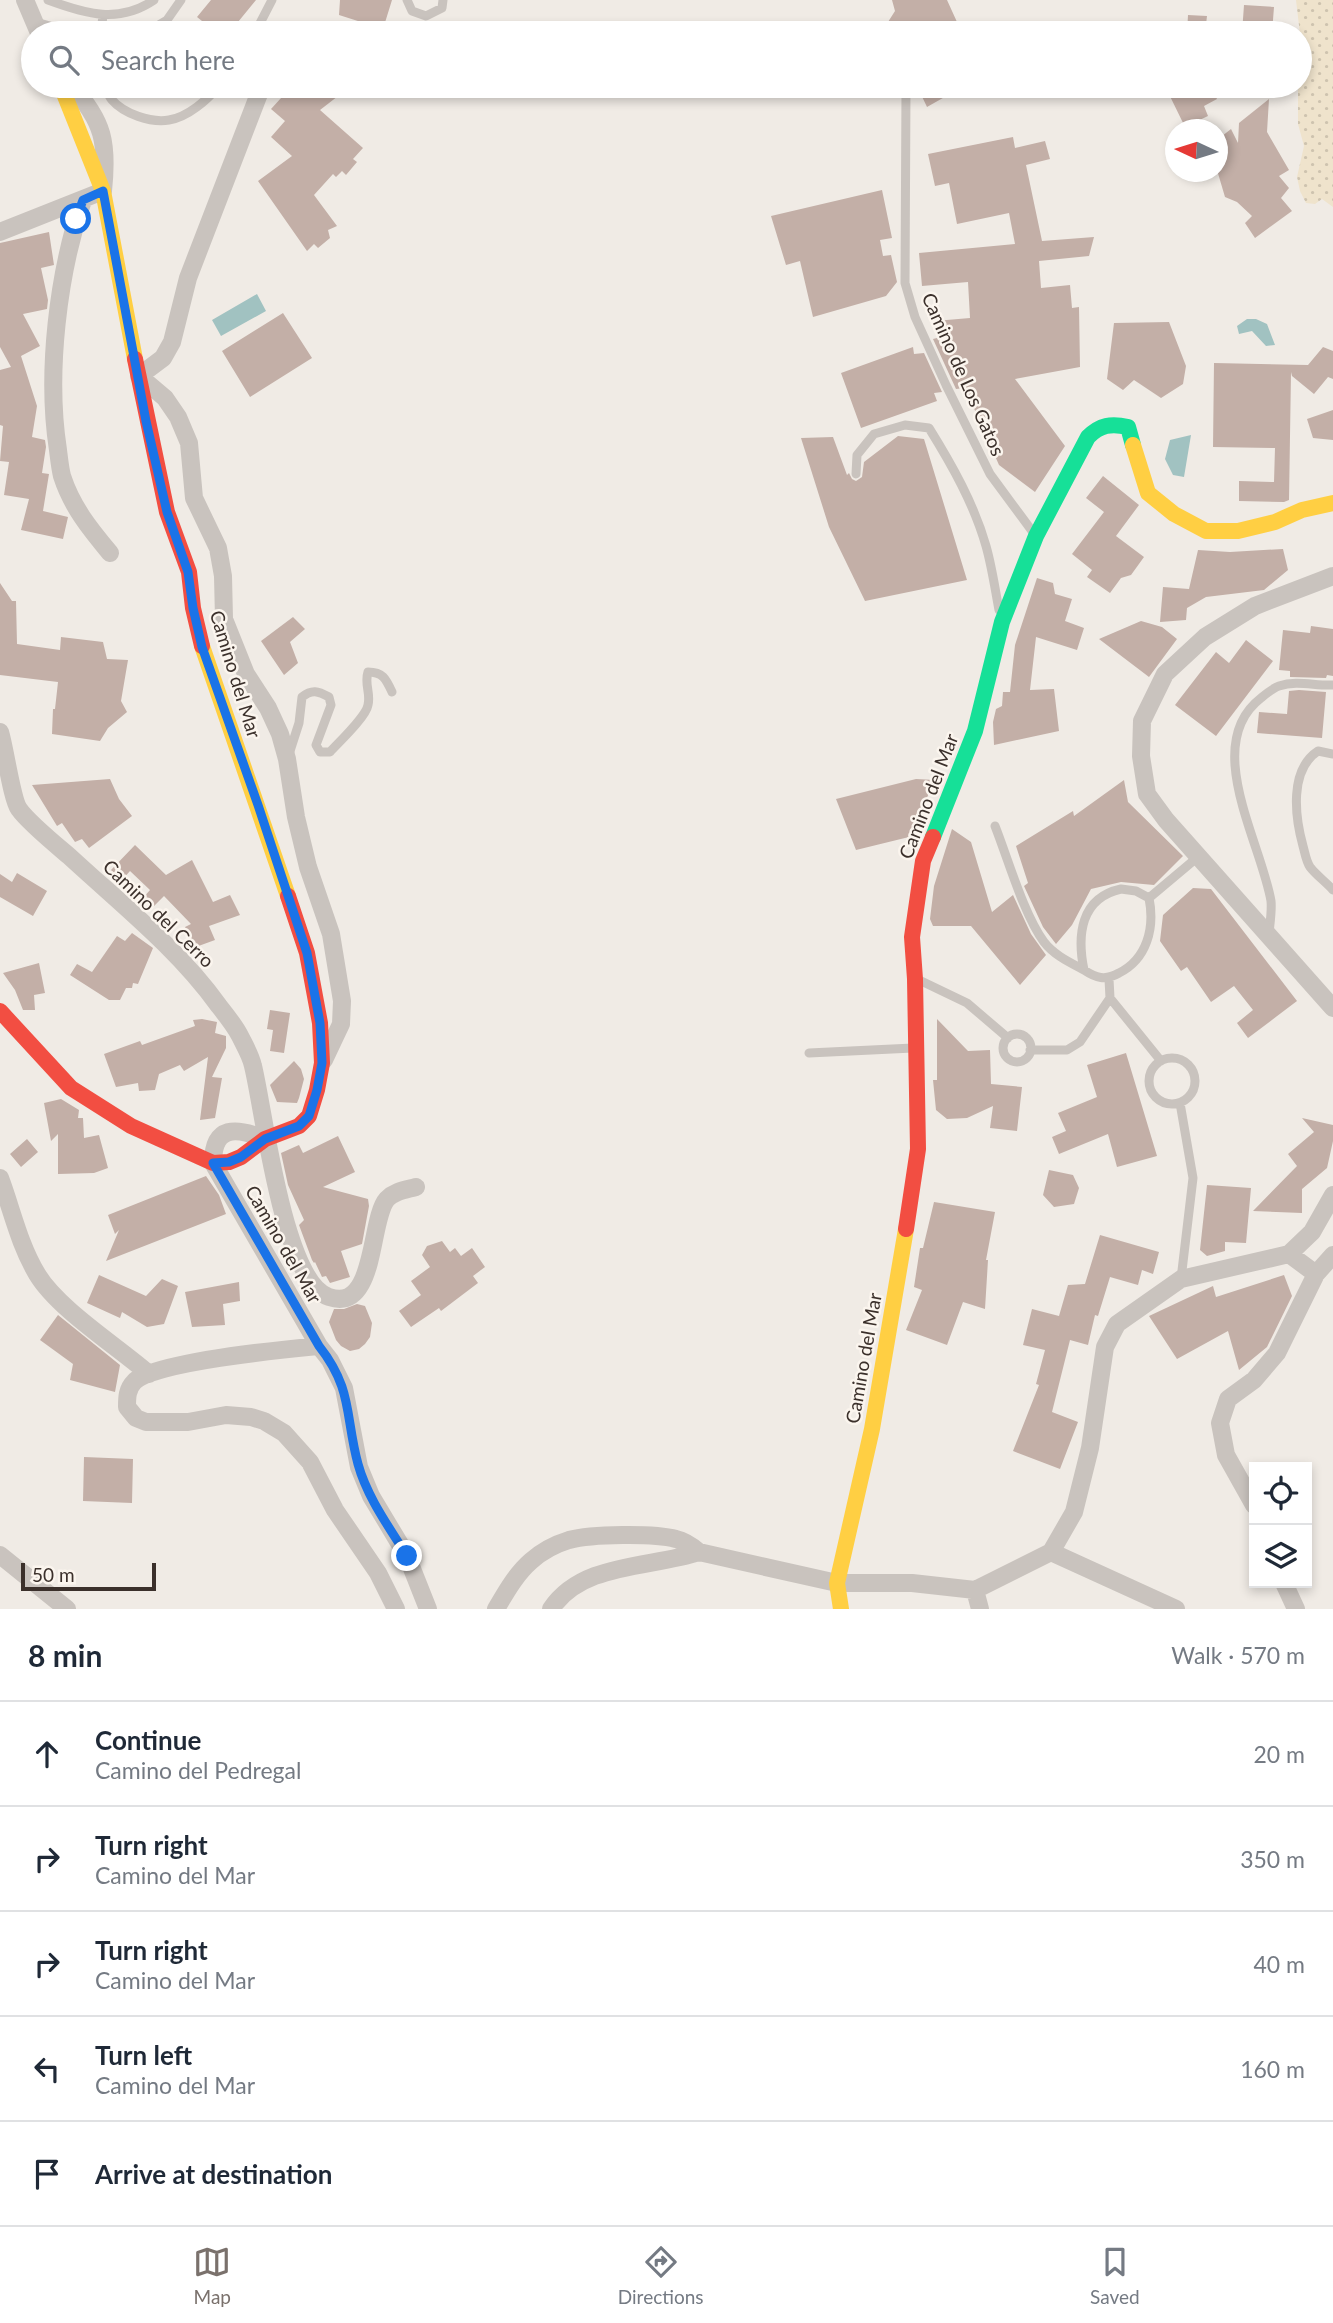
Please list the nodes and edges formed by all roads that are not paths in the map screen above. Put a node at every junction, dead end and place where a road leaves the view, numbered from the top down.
1 (25, 0) edge
2 (48, 0) edge
3 (154, 0) edge
4 (181, 0) edge
5 (272, 0) edge
6 (407, 0) edge
7 (443, 0) edge
8 (103, 15) junction
9 (34, 21) edge
10 (102, 21) edge
11 (165, 21) edge
12 (261, 21) edge
13 (66, 98) edge
14 (80, 98) edge
15 (111, 98) edge
16 (206, 98) edge
17 (257, 98) edge
18 (905, 98) edge
19 (103, 191) junction
20 (83, 200) junction
21 (0, 232) edge
22 (139, 376) junction
23 (856, 474) dead end
24 (1333, 503) edge
25 (1036, 536) junction
26 (110, 553) dead end
27 (1333, 576) edge
28 (1002, 622) junction
29 (1333, 685) edge
30 (392, 692) dead end
31 (0, 732) edge
32 (1333, 754) edge
33 (287, 759) junction
34 (9, 805) edge
35 (995, 826) dead end
36 (1199, 856) junction
37 (1333, 890) edge
38 (1149, 898) junction
39 (1269, 935) junction
40 (1084, 970) junction
41 (915, 979) junction
42 (1109, 979) junction
43 (1110, 998) junction
44 (1333, 1008) edge
45 (0, 1010) edge
46 (1007, 1038) junction
47 (915, 1048) junction
48 (1030, 1050) junction
49 (809, 1054) dead end
50 (1161, 1060) junction
51 (322, 1063) junction
52 (1180, 1102) junction
53 (265, 1139) junction
54 (213, 1163) junction
55 (0, 1178) edge
56 (416, 1187) dead end
57 (1333, 1195) edge
58 (1289, 1254) junction
59 (1333, 1255) edge
60 (1316, 1274) junction
61 (1181, 1279) junction
62 (319, 1346) junction
63 (149, 1374) junction
64 (1249, 1496) edge
65 (699, 1552) junction
66 (1051, 1552) junction
67 (0, 1555) edge
68 (837, 1583) junction
69 (1286, 1588) edge
70 (975, 1590) junction
71 (68, 1609) edge
72 (396, 1609) edge
73 (428, 1609) edge
74 (496, 1609) edge
75 (551, 1609) edge
76 (842, 1609) edge
77 (980, 1609) edge
78 (1176, 1609) edge
79 (1296, 1609) edge

1 - 9 street
2 - 8 lane
3 - 8 lane
4 - 11 lane
5 - 12 lane
6 - 7 lane
8 - 10 lane
13 - 19 street, Camino del Mar
14 - 19 street, Camino del Mar
15 - 16 lane
17 - 22 street
18 - 25 lane, Camino de Los Gatos
19 - 20 street
19 - 22 street, Camino del Mar
20 - 21 street
20 - 26 street
22 - 33 street
22 - 51 street, Camino del Mar
23 - 28 lane
24 - 25 street, Camino del Mar
25 - 28 street, Camino del Mar
27 - 36 street
28 - 41 street, Camino del Mar
29 - 39 lane
30 - 33 lane
31 - 34 street, Camino del Cerro
32 - 37 lane
33 - 51 street
34 - 53 street, Camino del Cerro
35 - 40 lane
36 - 38 lane
36 - 39 street
38 - 40 lane
38 - 42 lane
39 - 44 street
40 - 42 lane
41 - 46 lane
41 - 47 street, Camino del Mar
42 - 43 lane
43 - 48 lane
43 - 50 lane
45 - 54 street
46 - 48 lane
46 - 48 lane
47 - 49 lane
47 - 68 street, Camino del Mar
50 - 52 lane
50 - 52 lane
51 - 53 street, Camino del Mar
52 - 61 lane
53 - 54 street, Camino del Mar
53 - 54 street
53 - 56 street, Camino del Cerro
54 - 62 street, Camino del Mar
55 - 63 street
57 - 58 street
58 - 60 street
58 - 61 street
59 - 60 street
60 - 64 street
61 - 66 street
62 - 63 street
62 - 73 street, Camino del Mar
63 - 72 street
65 - 68 street
65 - 74 street
65 - 75 street
66 - 70 street
66 - 78 street
67 - 71 street
68 - 70 street
68 - 76 street
69 - 79 street
70 - 77 street

